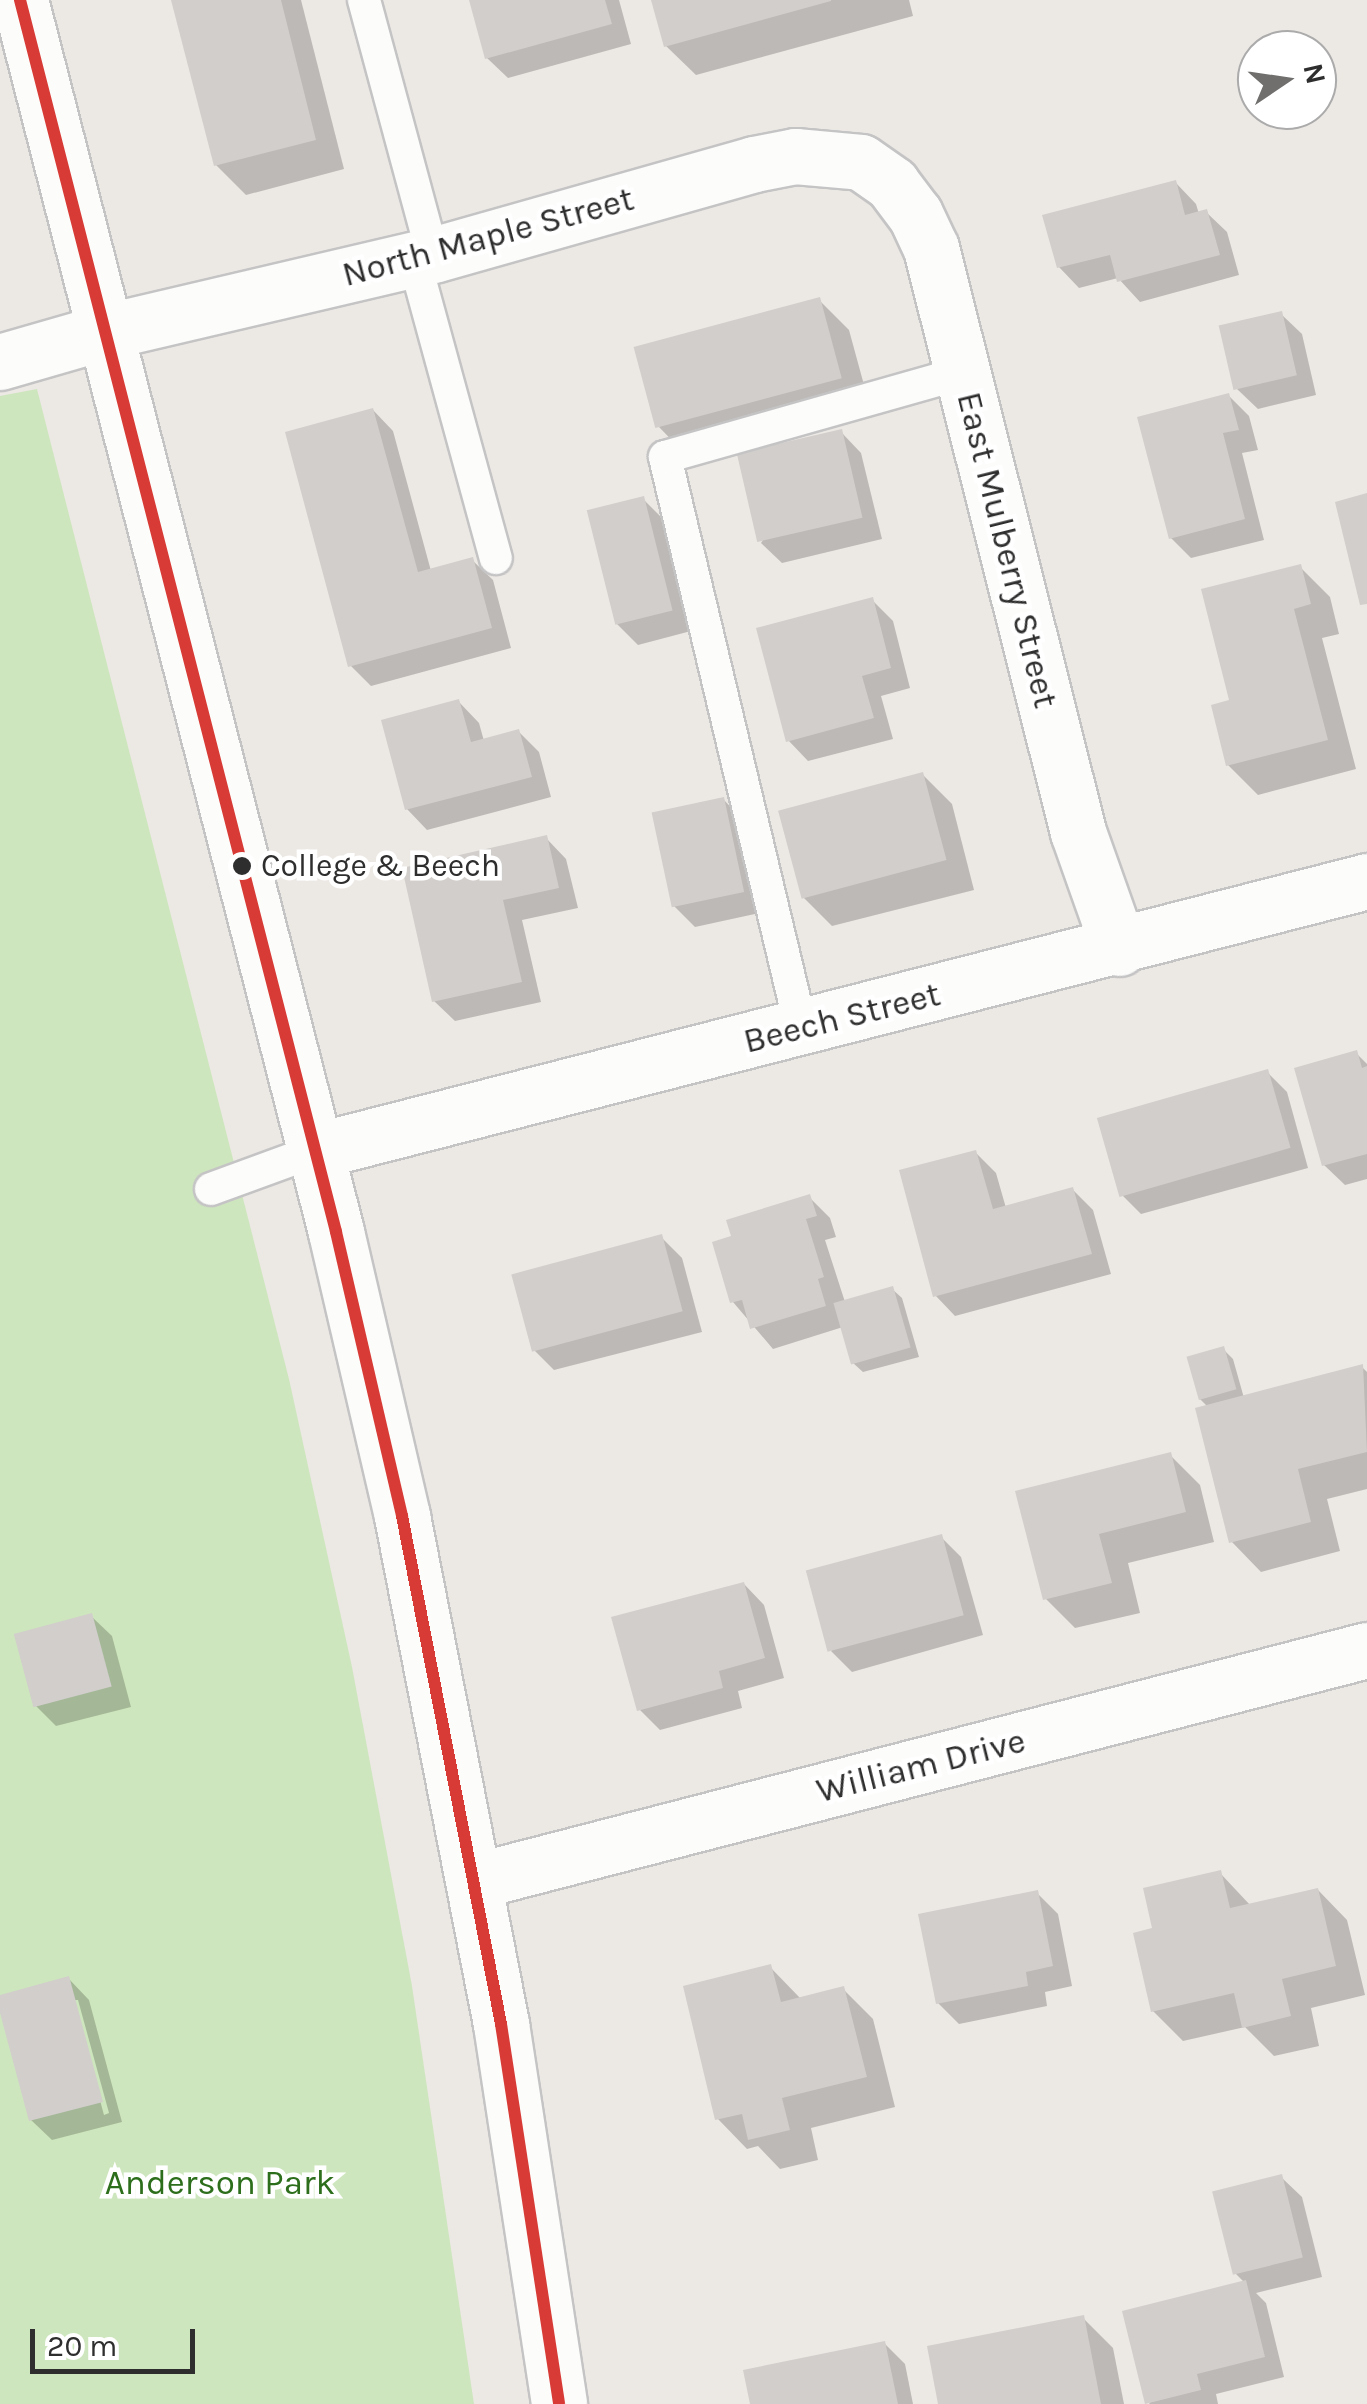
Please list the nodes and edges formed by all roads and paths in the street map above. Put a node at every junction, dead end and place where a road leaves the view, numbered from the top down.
1 (20, 0) edge
2 (364, 0) edge
3 (870, 169) joint
4 (424, 257) junction
5 (104, 332) junction
6 (0, 362) edge
7 (962, 373) junction
8 (496, 558) dead end
9 (1367, 881) edge
10 (1119, 948) junction
11 (802, 1028) junction
12 (315, 1151) junction
13 (211, 1189) dead end
14 (1367, 1650) edge
15 (475, 1881) junction
16 (559, 2404) edge

1 - 5 street
2 - 4 lane
3 - 4 street, North Maple Street
3 - 7 street, East Mulberry Street
4 - 5 street, North Maple Street
4 - 8 lane
5 - 6 street, North Maple Street
5 - 12 street
7 - 10 street, East Mulberry Street
7 - 11 lane
9 - 10 street, Beech Street
10 - 11 street, Beech Street
11 - 12 street, Beech Street
12 - 13 lane
12 - 15 street
14 - 15 street, William Drive
15 - 16 street

